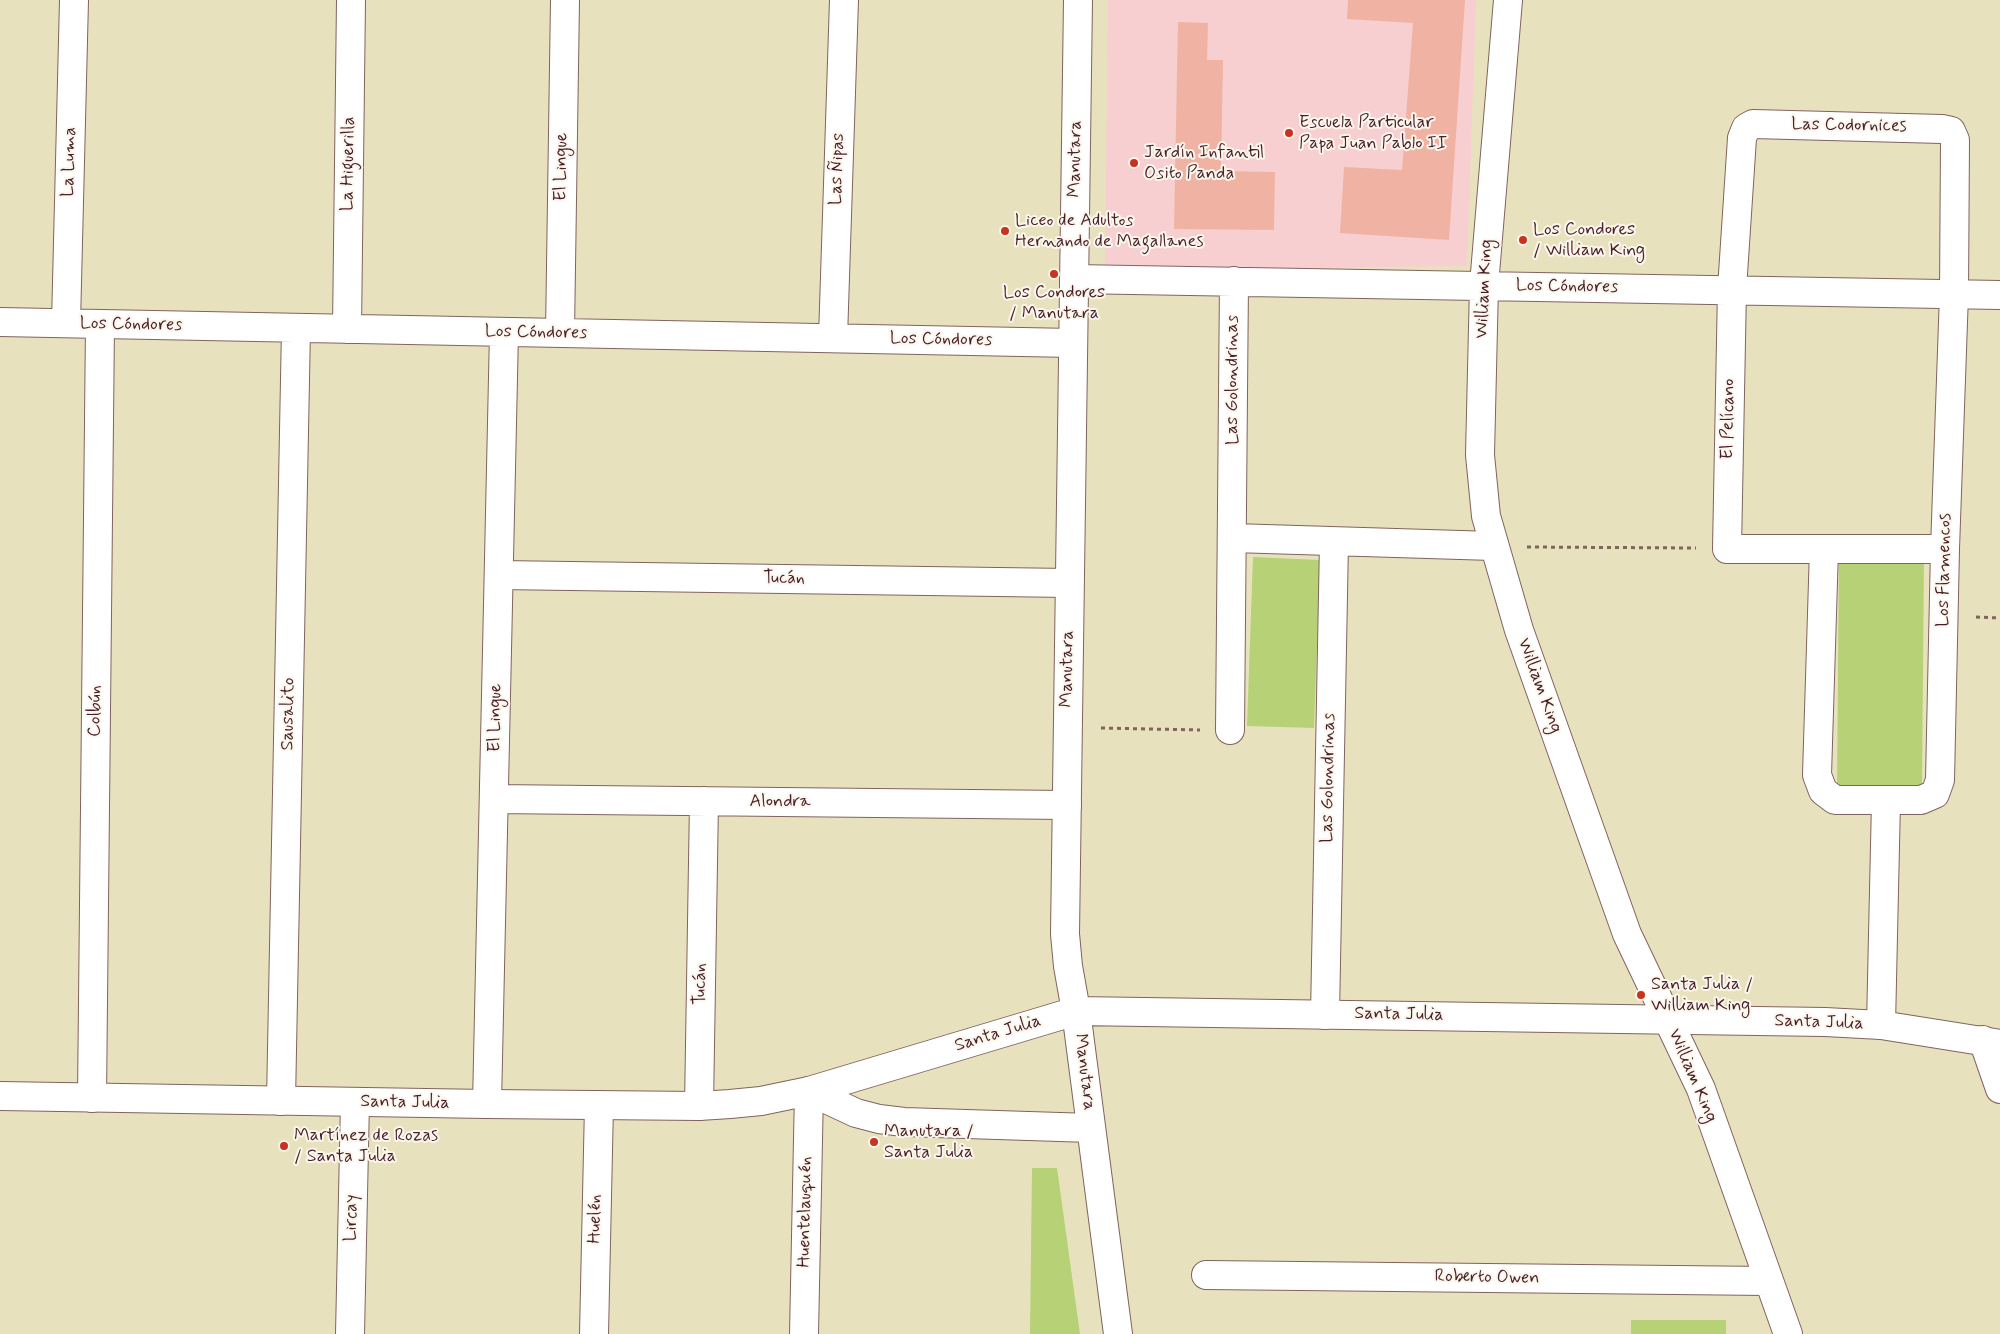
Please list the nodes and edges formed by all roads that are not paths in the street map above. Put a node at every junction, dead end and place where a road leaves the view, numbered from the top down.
1 (74, 0) edge
2 (351, 0) edge
3 (564, 0) edge
4 (844, 0) edge
5 (1078, 0) edge
6 (1508, 0) edge
7 (1074, 279) junction
8 (1234, 281) junction
9 (1484, 285) junction
10 (1732, 289) junction
11 (1954, 294) junction
12 (2000, 295) edge
13 (0, 322) edge
14 (66, 324) junction
15 (100, 324) junction
16 (296, 328) junction
17 (347, 328) junction
18 (504, 332) junction
19 (560, 333) junction
20 (833, 338) junction
21 (1073, 343) junction
22 (1232, 538) junction
23 (1334, 542) junction
24 (1494, 546) junction
25 (1824, 549) junction
26 (1945, 549) junction
27 (499, 575) junction
28 (1069, 583) junction
29 (1230, 730) road end
30 (494, 799) junction
31 (704, 801) junction
32 (1886, 801) junction
33 (1067, 805) junction
34 (1076, 1011) junction
35 (1325, 1014) junction
36 (1667, 1019) junction
37 (1881, 1025) junction
38 (1991, 1042) edge
39 (2000, 1089) edge
40 (809, 1091) junction
41 (0, 1096) edge
42 (92, 1098) junction
43 (281, 1101) junction
44 (355, 1102) junction
45 (487, 1104) junction
46 (599, 1105) junction
47 (699, 1106) junction
48 (1091, 1128) junction
49 (1206, 1275) dead end
50 (1768, 1281) junction
51 (350, 1334) edge
52 (594, 1334) edge
53 (804, 1334) edge
54 (1118, 1334) edge
55 (1788, 1334) edge

1 - 14 street, La Luma
2 - 17 street, La Higuerilla
3 - 19 street, El Lingue
4 - 20 street, Las Ñipas
5 - 7 street, Manutara
6 - 9 street, William King
7 - 8 street, Los Cóndores
7 - 21 street, Manutara
8 - 9 street, Los Cóndores
8 - 22 street, Las Golondrinas
9 - 10 street, Los Cóndores
9 - 24 street, William King
10 - 11 street, Los Cóndores
10 - 11 street, Las Codornices
10 - 25 street, El Pelícano
11 - 12 street, Los Cóndores
11 - 26 street, Los Flamencos
13 - 14 street, Los Cóndores
14 - 15 street, Los Cóndores
15 - 16 street, Los Cóndores
15 - 42 street, Colbún
16 - 17 street, Los Cóndores
16 - 43 street, Sausalito
17 - 18 street, Los Cóndores
18 - 19 street, Los Cóndores
18 - 27 street, El Lingue
19 - 20 street, Los Cóndores
20 - 21 street, Los Cóndores
21 - 28 street, Manutara
22 - 23 street
22 - 29 street, Las Golondrinas
23 - 24 street
23 - 35 street, Las Golondrinas
24 - 36 street, William King
25 - 26 street
25 - 32 street, Los Flamencos
26 - 32 street, Los Flamencos
27 - 28 street, Tucán
27 - 30 street, El Lingue
28 - 33 street, Manutara
30 - 31 street, Alondra
30 - 45 street, El Lingue
31 - 33 street, Alondra
31 - 47 street, Tucán
32 - 37 street
33 - 34 street, Manutara
34 - 35 street, Santa Julia
34 - 40 street, Santa Julia
34 - 48 street, Manutara
35 - 36 street, Santa Julia
36 - 37 street, Santa Julia
36 - 50 street, William King
37 - 38 street, Santa Julia
38 - 39 street
40 - 47 street, Santa Julia
40 - 48 street
40 - 53 street, Huentelauquén
41 - 42 street, Santa Julia
42 - 43 street, Santa Julia
43 - 44 street, Santa Julia
44 - 45 street, Santa Julia
44 - 51 street, Lircay
45 - 46 street, Santa Julia
46 - 47 street, Santa Julia
46 - 52 street, Huelén
48 - 54 street, Manutara
49 - 50 street, Roberto Owen
50 - 55 street, William King

